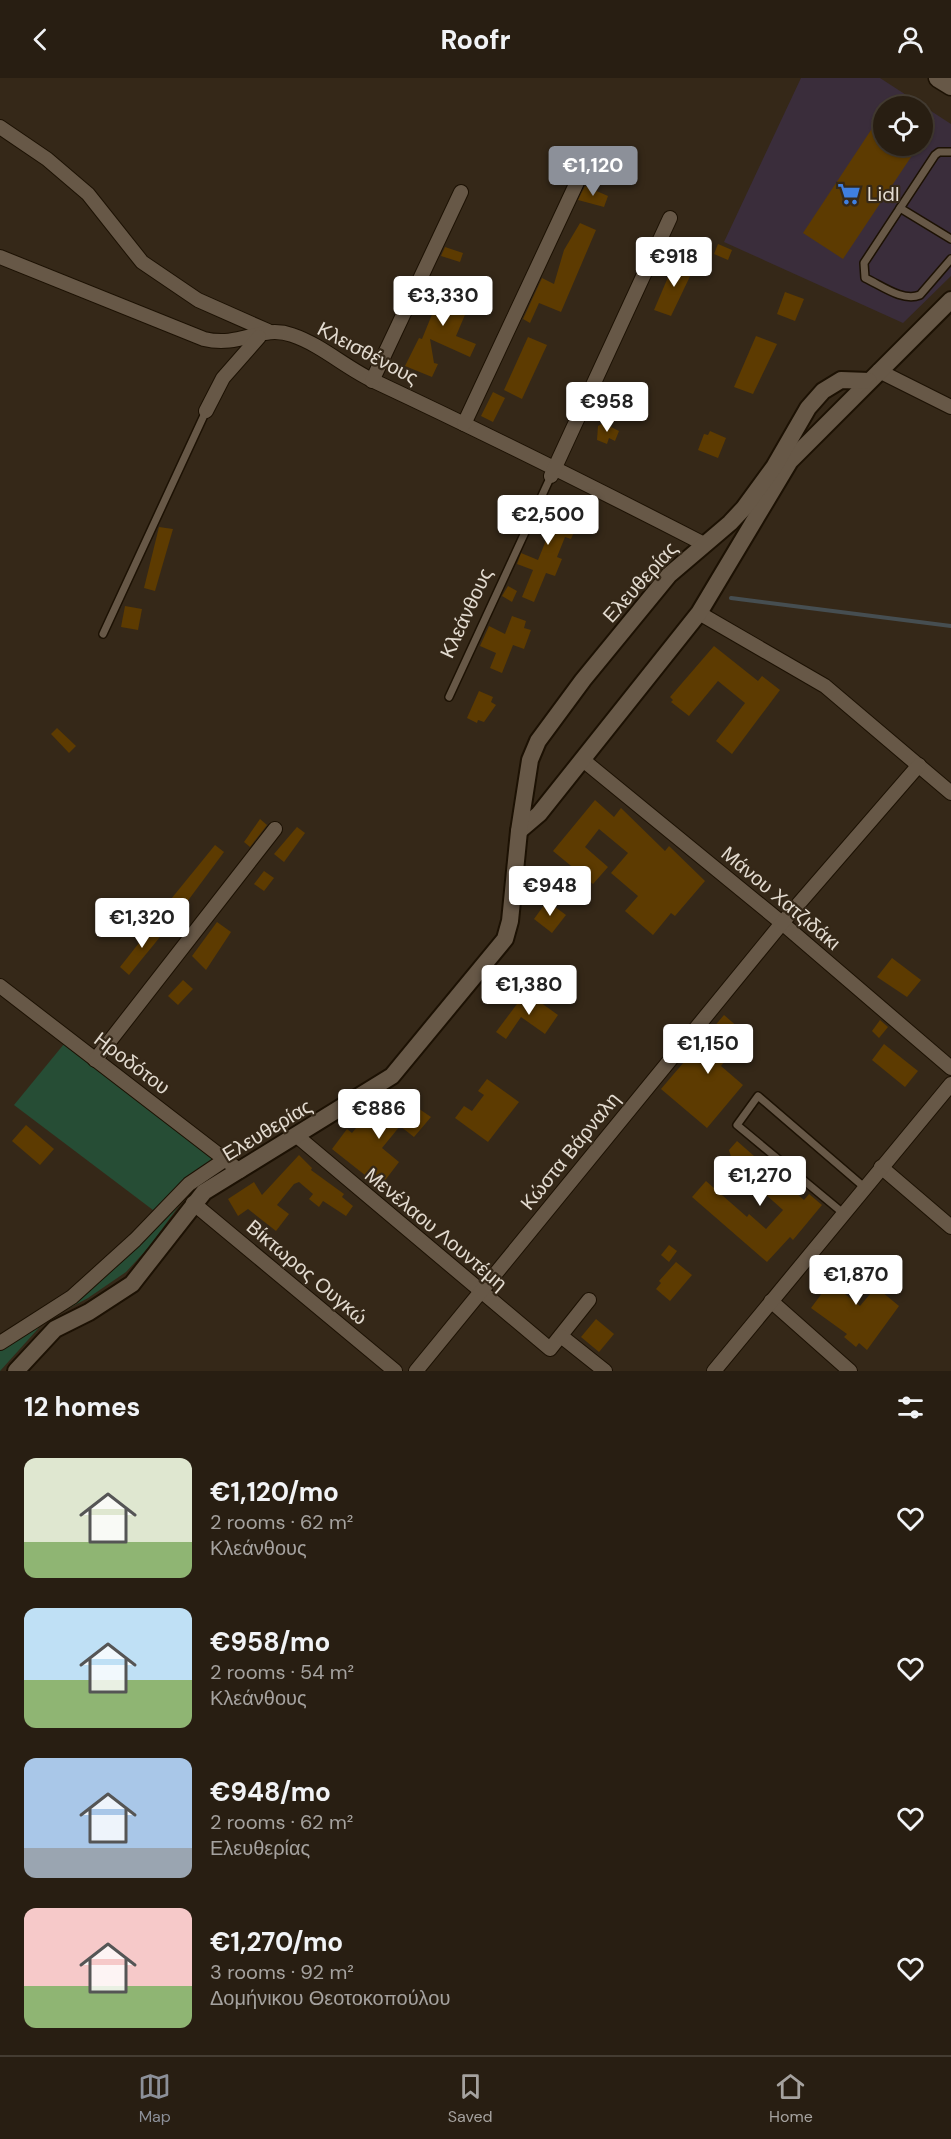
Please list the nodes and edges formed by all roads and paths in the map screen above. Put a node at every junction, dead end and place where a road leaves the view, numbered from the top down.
1 (939, 78) edge
2 (951, 86) edge
3 (0, 126) edge
4 (951, 152) edge
5 (579, 178) dead end
6 (461, 192) dead end
7 (900, 208) junction
8 (670, 218) dead end
9 (951, 239) edge
10 (0, 257) edge
11 (951, 259) edge
12 (951, 300) edge
13 (265, 332) junction
14 (874, 376) junction
15 (372, 381) junction
16 (951, 407) edge
17 (206, 411) joint
18 (464, 423) junction
19 (553, 471) junction
20 (704, 544) junction
21 (699, 613) junction
22 (103, 634) dead end
23 (449, 697) dead end
24 (583, 760) junction
25 (920, 765) junction
26 (951, 793) edge
27 (275, 830) dead end
28 (519, 831) junction
29 (782, 923) junction
30 (0, 987) edge
31 (95, 1060) junction
32 (951, 1068) edge
33 (951, 1084) edge
34 (298, 1137) junction
35 (226, 1158) junction
36 (881, 1167) junction
37 (240, 1171) junction
38 (864, 1187) junction
39 (193, 1203) junction
40 (843, 1214) junction
41 (951, 1227) edge
42 (481, 1293) junction
43 (589, 1300) dead end
44 (771, 1301) junction
45 (561, 1336) junction
46 (0, 1343) edge
47 (16, 1371) edge
48 (395, 1371) edge
49 (416, 1371) edge
50 (605, 1371) edge
51 (714, 1371) edge
52 (850, 1371) edge

1 - 2 main road
3 - 13 street
4 - 7 lane
5 - 18 street
6 - 15 street
7 - 9 lane
7 - 11 lane
8 - 19 street, Κλεάνθους
10 - 13 street, Κλεισθένους
12 - 14 street
13 - 15 street, Κλεισθένους
13 - 17 street
14 - 16 street
14 - 20 street, Ελευθερίας
14 - 21 street
15 - 18 street, Κλεισθένους
17 - 22 lane
18 - 19 street, Κλεισθένους
19 - 20 street, Κλεισθένους
19 - 23 lane, Κλεάνθους
20 - 28 street, Ελευθερίας
21 - 24 street
21 - 25 street
24 - 28 street
24 - 29 street, Μάνου Χατζιδάκι
25 - 26 street
25 - 29 street, Κώστα Βάρναλη
27 - 31 street
28 - 34 street, Ελευθερίας
29 - 32 street, Μάνου Χατζιδάκι
29 - 42 street, Κώστα Βάρναλη
30 - 31 street, Ηροδότου
31 - 35 street, Ηροδότου
33 - 36 street
34 - 37 street, Ελευθερίας
34 - 42 street, Μενέλαου Λουντέμη
35 - 37 street, Ηροδότου
35 - 46 street
36 - 38 street
36 - 41 street
37 - 39 street, Ελευθερίας
38 - 40 street
38 - 40 lane
39 - 47 street, Ελευθερίας
39 - 48 street, Βίκτωρος Ουγκώ
40 - 44 street
42 - 45 street, Μενέλαου Λουντέμη
42 - 49 street, Κώστα Βάρναλη
43 - 45 street
44 - 51 street
44 - 52 street
45 - 50 street

